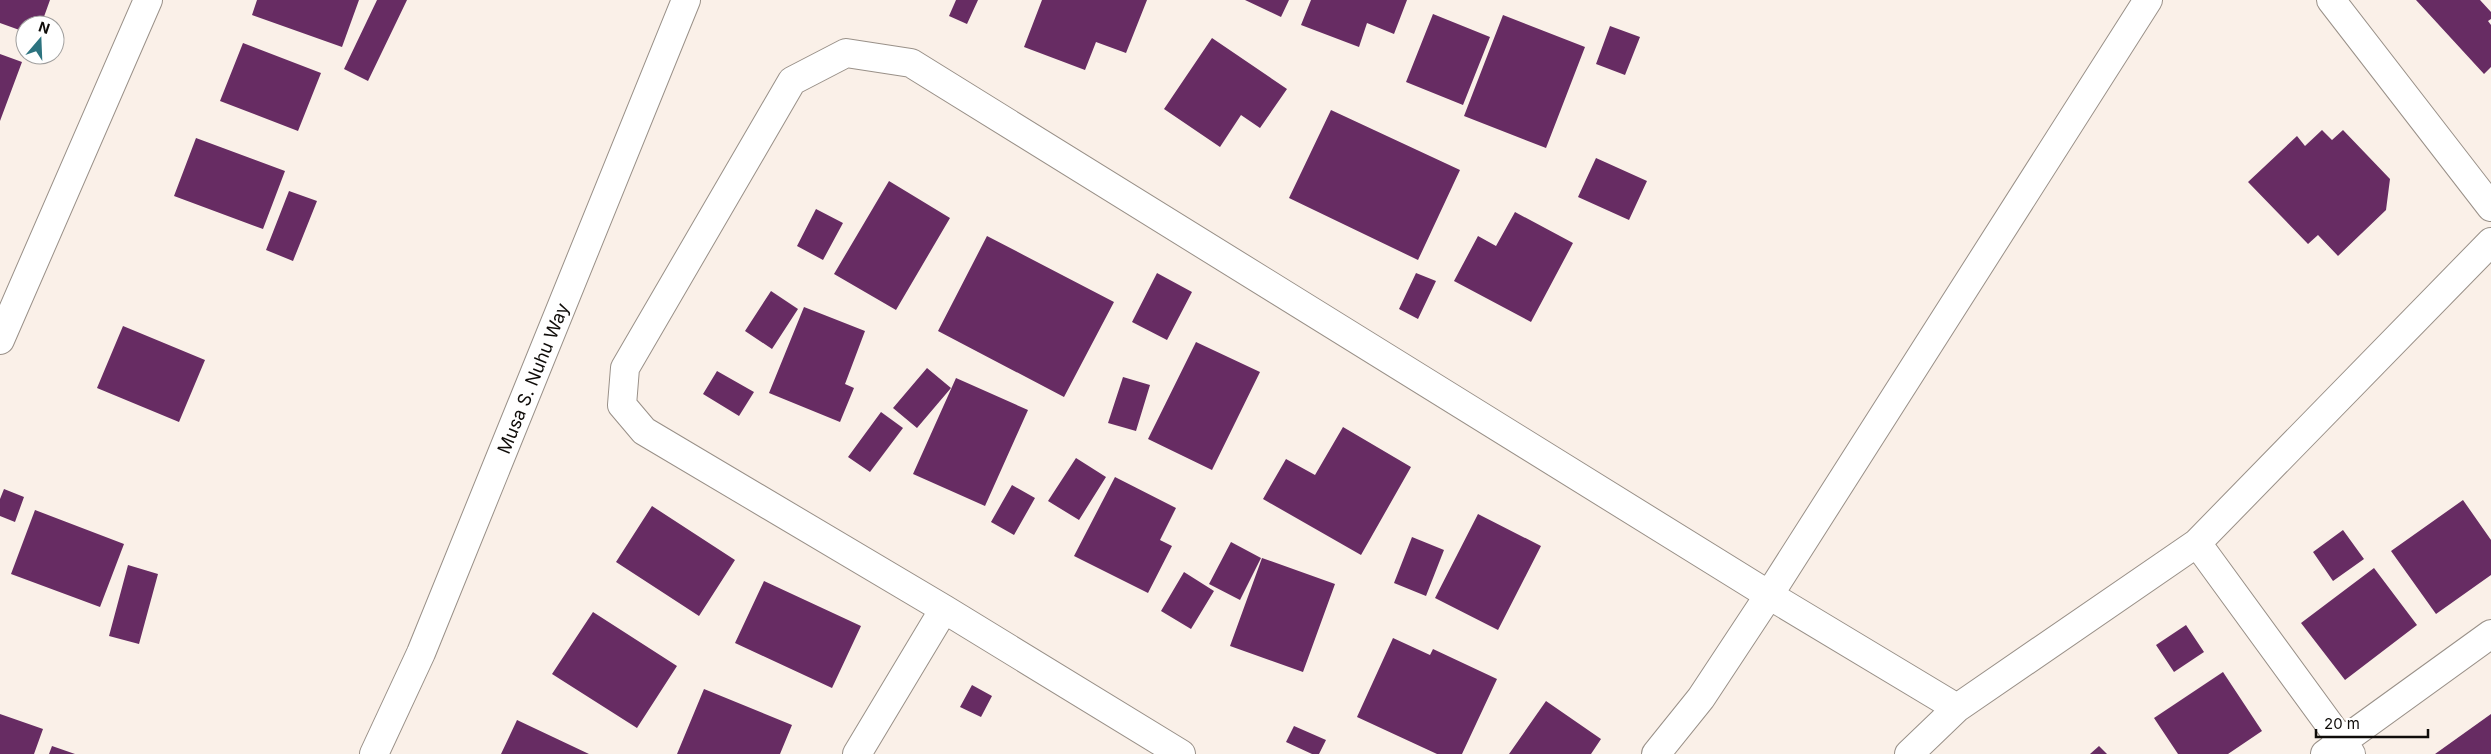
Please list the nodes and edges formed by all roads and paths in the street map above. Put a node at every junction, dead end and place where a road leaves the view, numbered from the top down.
1 (148, 0) edge
2 (686, 0) edge
3 (2148, 0) edge
4 (2330, 0) edge
5 (2491, 206) edge
6 (2491, 242) edge
7 (0, 340) edge
8 (2197, 543) junction
9 (1769, 595) junction
10 (944, 609) junction
11 (2491, 634) edge
12 (1957, 708) junction
13 (2339, 750) edge
14 (374, 754) edge
15 (857, 754) edge
16 (1181, 754) edge
17 (1656, 754) edge
18 (1909, 754) edge

1 - 7 street
2 - 14 street, Musa S. Nuhu Way
3 - 9 street
4 - 5 street
6 - 8 street
8 - 12 street
8 - 13 street
9 - 10 street
9 - 12 street
9 - 17 street
10 - 15 street
10 - 16 street
11 - 13 street
12 - 18 street

